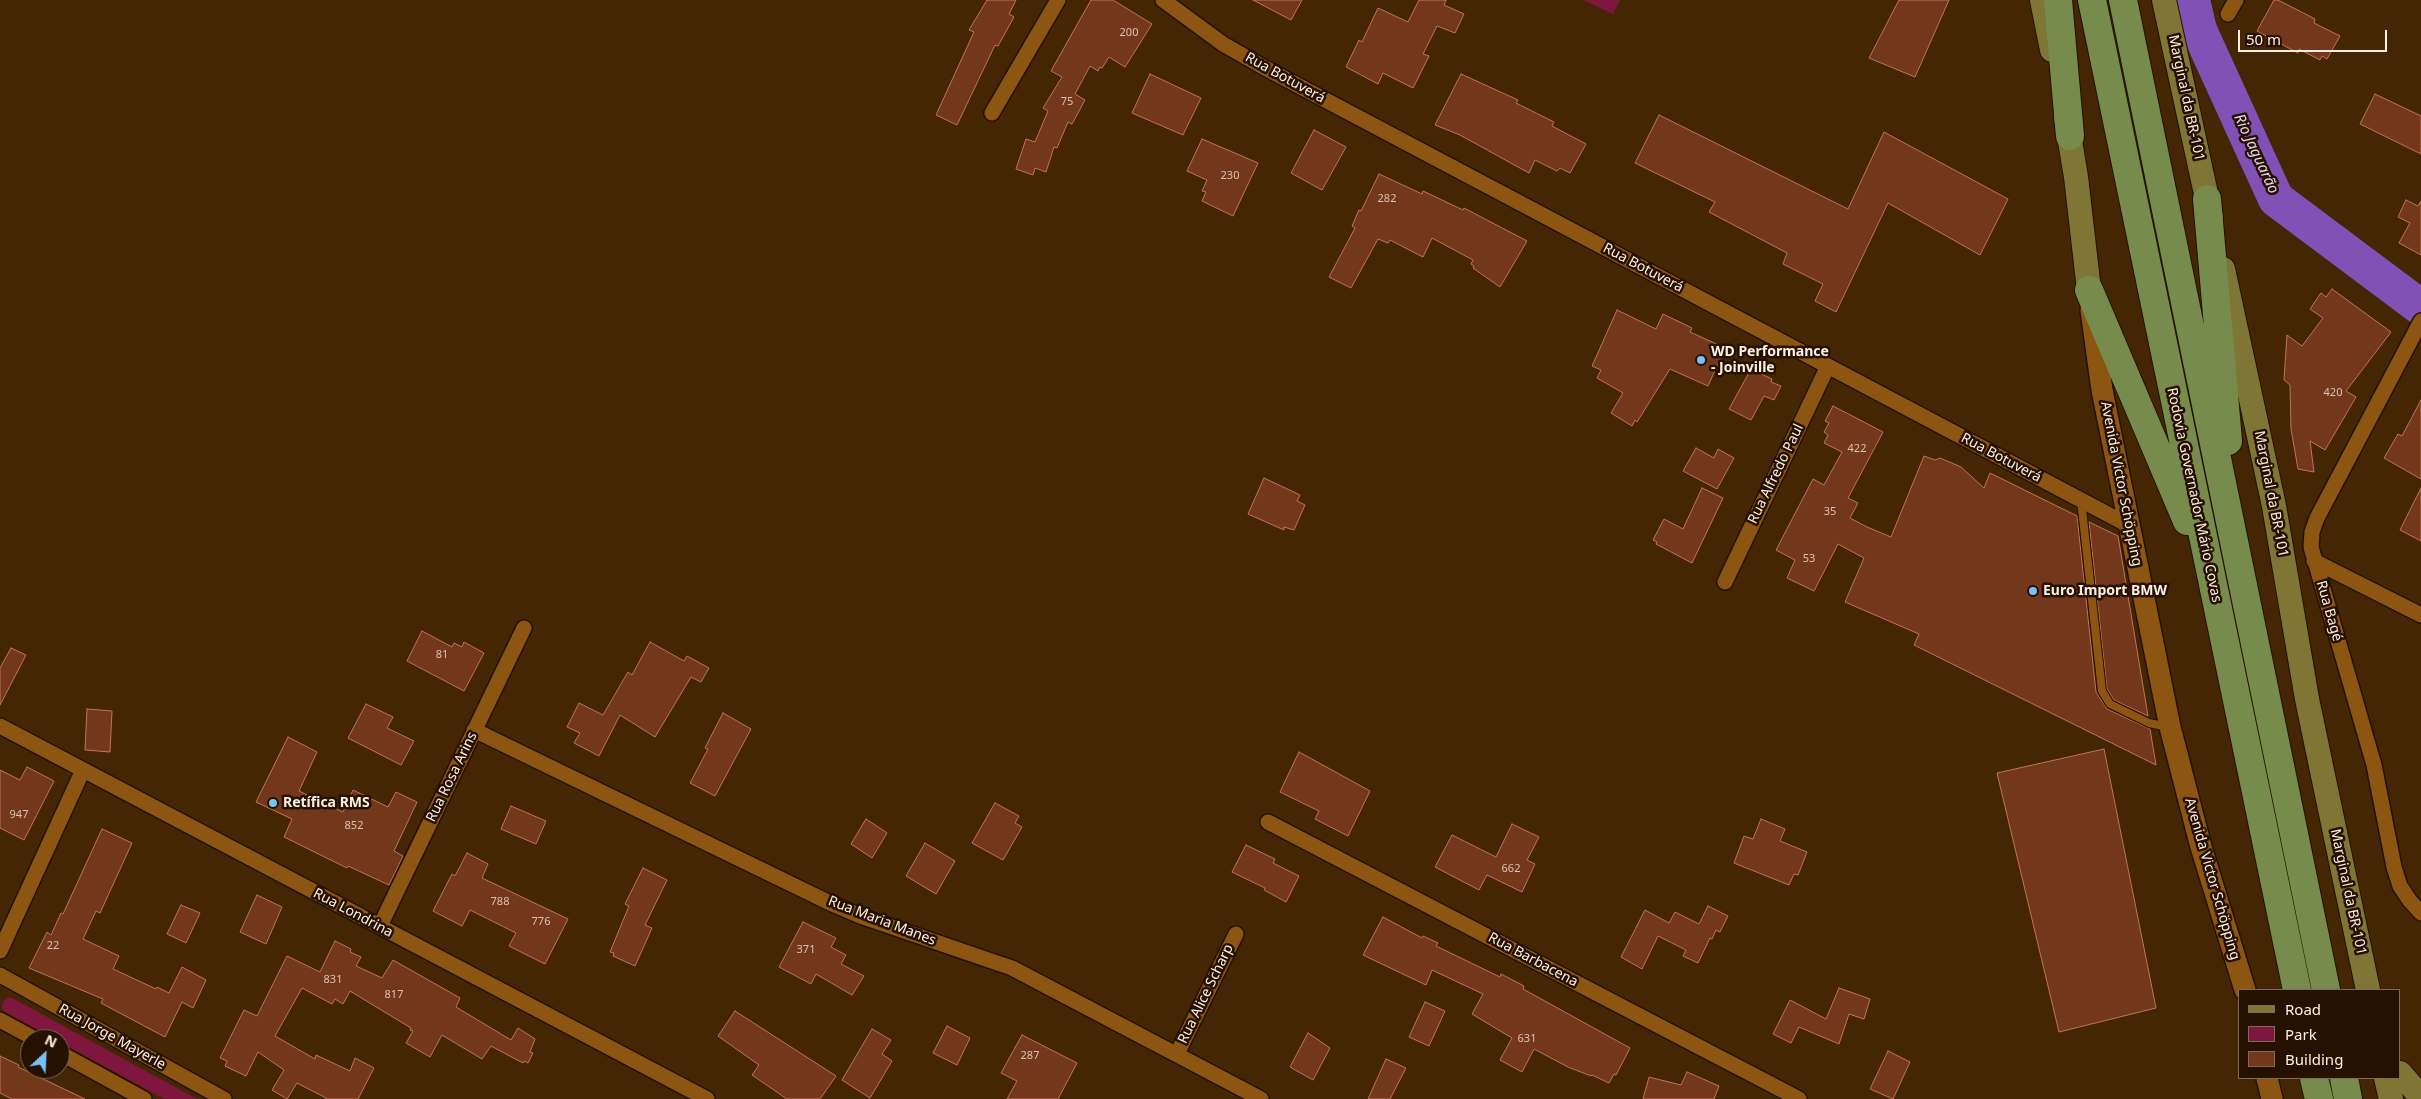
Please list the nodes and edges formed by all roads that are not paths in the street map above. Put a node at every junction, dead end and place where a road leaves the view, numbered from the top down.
1 (1058, 0) edge
2 (1162, 0) edge
3 (2042, 0) edge
4 (2058, 0) edge
5 (2092, 0) edge
6 (2123, 0) edge
7 (2164, 0) edge
8 (2236, 0) edge
9 (2228, 14) dead end
10 (992, 113) dead end
11 (2070, 136) junction
12 (2207, 199) junction
13 (2089, 290) junction
14 (2421, 322) edge
15 (1828, 366) junction
16 (2081, 500) junction
17 (2130, 526) junction
18 (2314, 561) junction
19 (2238, 562) junction
20 (2212, 580) junction
21 (1724, 582) dead end
22 (2421, 616) edge
23 (524, 628) dead end
24 (0, 726) edge
25 (2170, 727) junction
26 (474, 730) junction
27 (83, 770) junction
28 (1268, 822) dead end
29 (2421, 912) edge
30 (380, 926) junction
31 (1236, 934) dead end
32 (0, 951) edge
33 (0, 975) edge
34 (2244, 989) edge
35 (2297, 989) edge
36 (2326, 989) edge
37 (2368, 989) edge
38 (0, 1020) edge
39 (20, 1031) edge
40 (1177, 1054) junction
41 (70, 1058) edge
42 (2401, 1074) edge
43 (2267, 1079) edge
44 (2314, 1079) edge
45 (2344, 1079) edge
46 (2386, 1079) edge
47 (2421, 1097) edge
48 (144, 1099) edge
49 (224, 1099) edge
50 (707, 1099) edge
51 (1261, 1099) edge
52 (1798, 1099) edge
53 (2272, 1099) edge
54 (2319, 1099) edge
55 (2348, 1099) edge
56 (2391, 1099) edge

1 - 10 street
2 - 15 street, Rua Botuverá
3 - 11 main road, Avenida Victor Schöpping
4 - 11 highway
5 - 20 highway, Rodovia Governador Mário Covas
6 - 19 highway
7 - 12 main road, Marginal da BR-101
8 - 9 street
11 - 13 main road, Avenida Victor Schöpping
12 - 19 highway
12 - 37 main road, Marginal da BR-101
13 - 17 main road, Avenida Victor Schöpping
13 - 20 highway
14 - 18 street, Rua Bagé
15 - 16 street, Rua Botuverá
15 - 21 street, Rua Alfredo Paul
16 - 17 street, Rua Botuverá
16 - 25 lane
17 - 25 main road, Avenida Victor Schöpping
18 - 22 street
18 - 29 street, Rua Bagé
19 - 36 highway
20 - 35 highway, Rodovia Governador Mário Covas
23 - 26 street, Rua Rosa Arins
24 - 27 street, Rua Londrina
25 - 34 main road, Avenida Victor Schöpping
26 - 30 street, Rua Rosa Arins
26 - 40 street, Rua Maria Manes
27 - 30 street, Rua Londrina
27 - 32 street
28 - 52 street, Rua Barbacena
30 - 50 street, Rua Londrina
31 - 40 street, Rua Alice Scharp
33 - 49 street, Rua Jorge Mayerle
38 - 39 street
40 - 51 street, Rua Maria Manes
41 - 48 street
42 - 47 main road
43 - 53 main road
44 - 54 highway
45 - 55 highway
46 - 56 main road

